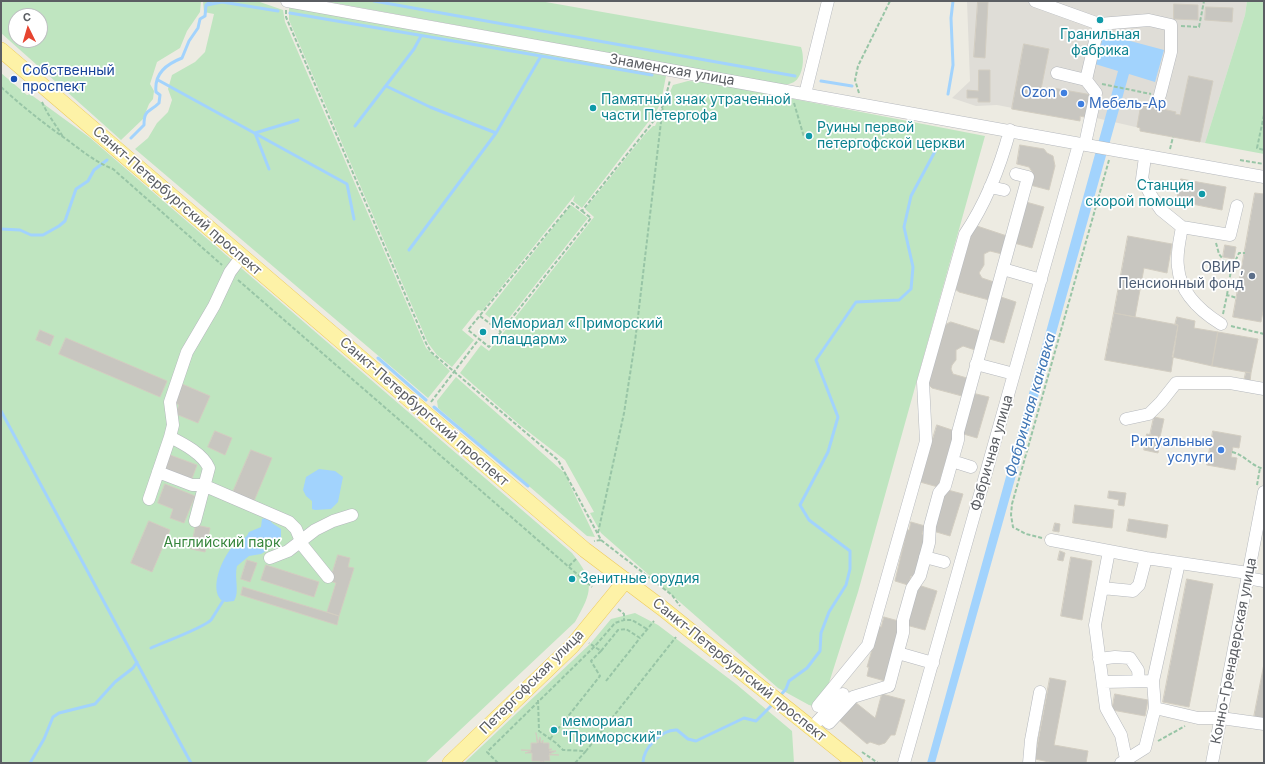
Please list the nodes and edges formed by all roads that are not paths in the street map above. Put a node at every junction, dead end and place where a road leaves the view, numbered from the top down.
1 (828, 1) edge
2 (1035, 1) edge
3 (310, 3) edge
4 (286, 5) edge
5 (1099, 24) junction
6 (1, 50) edge
7 (1057, 73) dead end
8 (1086, 80) junction
9 (799, 93) junction
10 (1160, 95) dead end
11 (1010, 130) junction
12 (1085, 145) junction
13 (1144, 157) junction
14 (1016, 174) dead end
15 (1264, 177) edge
16 (990, 186) junction
17 (1004, 190) dead end
18 (1237, 206) dead end
19 (1182, 227) junction
20 (242, 256) junction
21 (1003, 269) junction
22 (1041, 280) junction
23 (1221, 324) road end
24 (976, 364) junction
25 (1014, 374) junction
26 (1264, 389) edge
27 (1126, 418) dead end
28 (170, 437) junction
29 (952, 461) junction
30 (971, 467) dead end
31 (158, 472) junction
32 (203, 485) junction
33 (1264, 492) edge
34 (149, 499) dead end
35 (352, 515) dead end
36 (195, 521) dead end
37 (1051, 540) road end
38 (302, 541) junction
39 (1110, 551) junction
40 (925, 557) junction
41 (270, 558) dead end
42 (1146, 558) junction
43 (944, 562) dead end
44 (1179, 563) junction
45 (1248, 575) junction
46 (328, 577) dead end
47 (626, 580) junction
48 (1264, 581) edge
49 (1102, 588) junction
50 (898, 653) junction
51 (1100, 659) junction
52 (933, 663) junction
53 (1103, 682) junction
54 (1139, 682) junction
55 (1152, 682) junction
56 (1040, 692) dead end
57 (844, 694) dead end
58 (1155, 708) junction
59 (820, 711) junction
60 (1221, 718) junction
61 (1264, 724) edge
62 (812, 728) junction
63 (1123, 761) edge
64 (450, 763) edge
65 (855, 763) edge
66 (904, 763) edge
67 (1028, 763) edge
68 (1212, 763) edge

1 - 9 street
2 - 5 street
3 - 4 street, Знаменская улица
3 - 9 street, Знаменская улица
5 - 8 street
5 - 10 street
6 - 20 main road, Санкт-Петербургский проспект
7 - 8 street
8 - 12 street, Фабричная улица
9 - 11 street, Знаменская улица
11 - 12 street, Знаменская улица
11 - 16 street
12 - 13 street, Знаменская улица
12 - 22 street, Фабричная улица
13 - 15 street, Знаменская улица
13 - 19 street
14 - 21 street
16 - 17 street
16 - 59 street
18 - 19 street
19 - 23 street
20 - 28 street
20 - 47 main road, Санкт-Петербургский проспект
21 - 22 street
21 - 24 street
22 - 25 street, Фабричная улица
24 - 25 street
24 - 29 street
25 - 52 street, Фабричная улица
26 - 27 street
28 - 31 street
28 - 32 street
29 - 30 street
29 - 40 street
31 - 32 street
31 - 34 street
32 - 36 street
32 - 38 street
33 - 45 street, Конно-Гренадерская улица
35 - 38 street
37 - 39 street
38 - 41 street
38 - 46 street
39 - 42 street
39 - 49 street
40 - 43 street
40 - 50 street
42 - 44 street
42 - 49 street
44 - 45 street
44 - 55 street
45 - 48 street
45 - 60 street, Конно-Гренадерская улица
47 - 62 main road, Санкт-Петербургский проспект
47 - 64 main road, Петергофская улица
49 - 51 street
50 - 52 street
50 - 59 street
51 - 53 street
51 - 54 street
52 - 66 street, Фабричная улица
53 - 54 street
53 - 63 street
54 - 55 street
55 - 58 street
56 - 67 street
57 - 59 street
58 - 60 street
58 - 63 street
59 - 62 street
60 - 61 street
60 - 68 street, Конно-Гренадерская улица
62 - 65 main road, Санкт-Петербургский проспект

